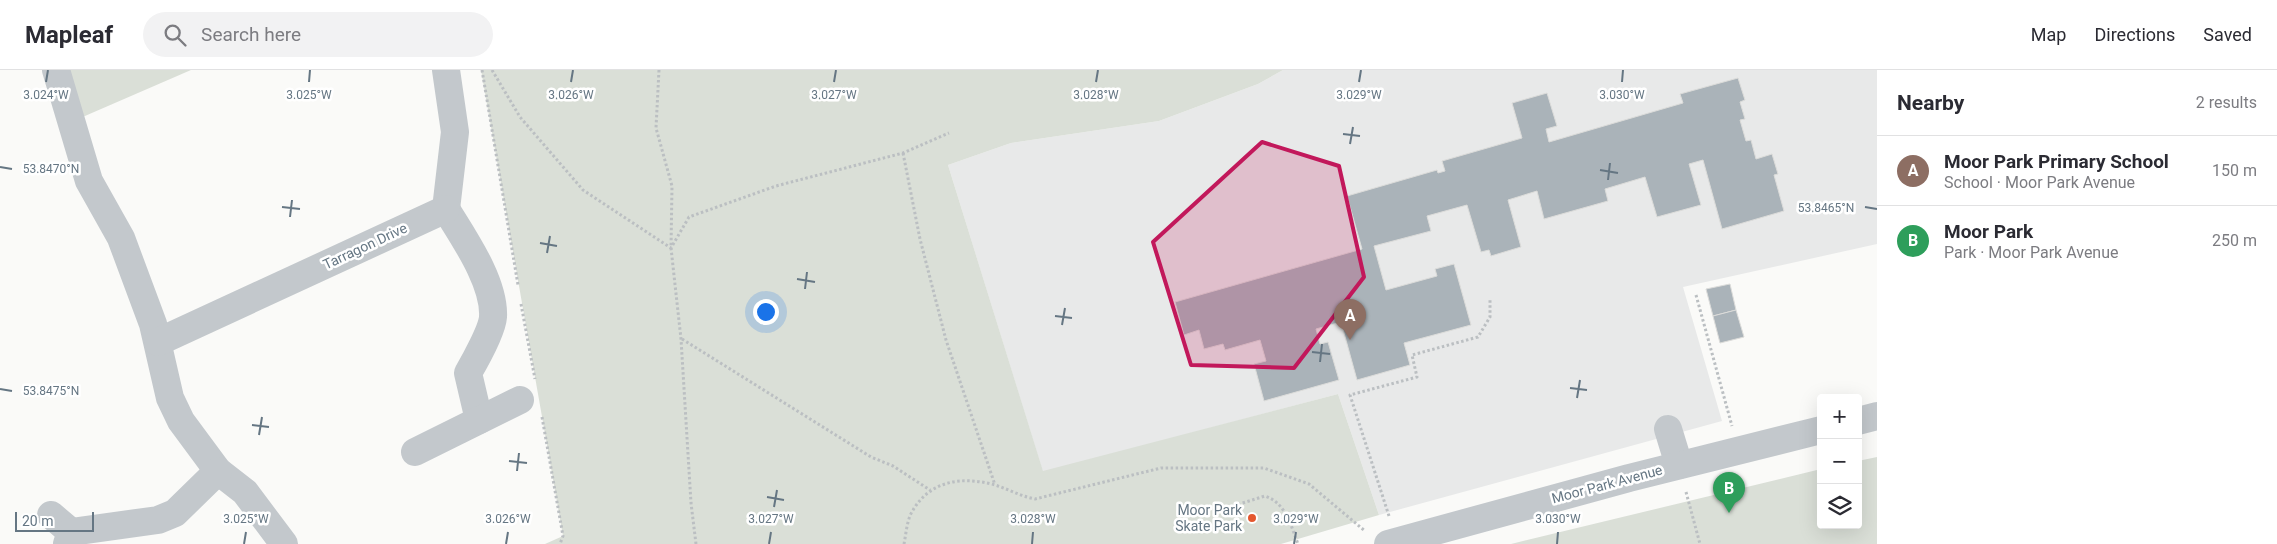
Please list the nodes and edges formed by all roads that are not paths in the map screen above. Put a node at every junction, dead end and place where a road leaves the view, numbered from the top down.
1 (56, 70) edge
2 (446, 70) edge
3 (446, 209) junction
4 (158, 342) junction
5 (532, 399) road end
6 (1877, 416) edge
7 (1862, 419) edge
8 (479, 420) junction
9 (1668, 429) dead end
10 (1817, 431) edge
11 (415, 452) dead end
12 (1679, 465) junction
13 (218, 471) junction
14 (63, 531) edge
15 (1384, 539) edge
16 (284, 544) edge

1 - 4 street
2 - 3 street
3 - 4 street, Tarragon Drive
3 - 8 street
4 - 13 street
5 - 8 street
6 - 7 street
8 - 11 street
9 - 12 street
10 - 12 street, Moor Park Avenue
12 - 15 street, Moor Park Avenue
13 - 14 street
13 - 16 street

